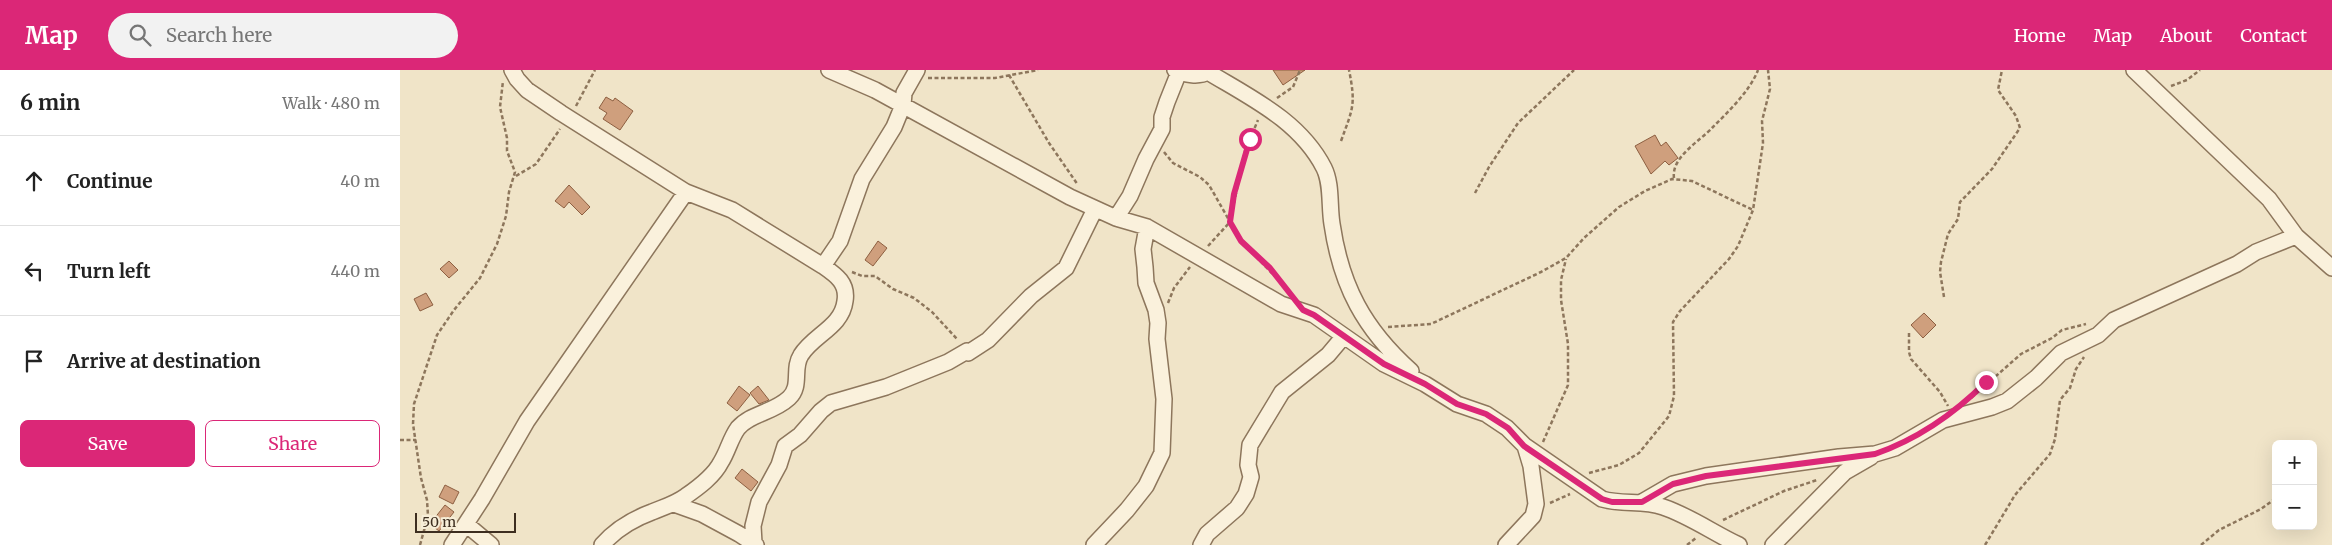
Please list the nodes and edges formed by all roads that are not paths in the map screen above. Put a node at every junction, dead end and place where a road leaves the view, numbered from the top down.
1 (828, 70) edge
2 (2134, 70) edge
3 (1177, 71) edge
4 (1210, 71) edge
5 (915, 73) edge
6 (508, 74) edge
7 (903, 105) junction
8 (686, 192) junction
9 (1092, 207) junction
10 (1116, 218) junction
11 (1147, 227) junction
12 (2296, 236) junction
13 (2325, 254) edge
14 (823, 266) junction
15 (2332, 268) edge
16 (1344, 336) junction
17 (1425, 384) junction
18 (1524, 446) junction
19 (1875, 454) junction
20 (1642, 502) junction
21 (674, 504) junction
22 (466, 524) junction
23 (755, 544) edge
24 (452, 545) edge
25 (491, 545) edge
26 (602, 545) edge
27 (1094, 545) edge
28 (1201, 545) edge
29 (1506, 545) edge
30 (1739, 545) edge
31 (1773, 545) edge

1 - 7 street
2 - 12 street
3 - 4 street
3 - 10 street
4 - 17 street
5 - 7 street
6 - 8 street
7 - 9 street
7 - 14 street
8 - 14 street
8 - 22 street
9 - 10 street
9 - 23 street
10 - 11 street
11 - 16 street
11 - 27 street
12 - 13 street
12 - 19 street
13 - 15 street
14 - 21 street
16 - 17 street
16 - 28 street
17 - 18 street
18 - 20 street
18 - 29 street
19 - 20 street
19 - 31 street
20 - 30 street
21 - 23 street
21 - 26 street
22 - 24 street
22 - 25 street

